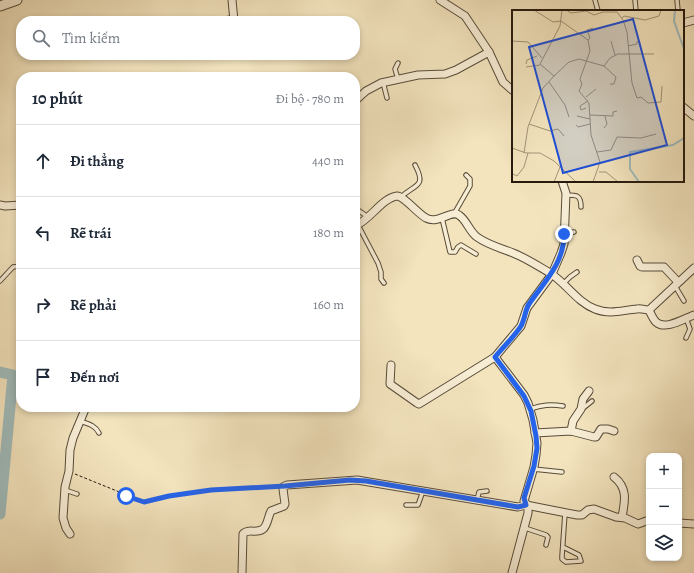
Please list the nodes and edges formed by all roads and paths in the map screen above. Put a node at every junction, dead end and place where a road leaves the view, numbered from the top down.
1 (17, 0) edge
2 (232, 0) edge
3 (440, 0) edge
4 (595, 0) edge
5 (635, 0) edge
6 (677, 0) edge
7 (0, 6) edge
8 (598, 10) edge
9 (636, 10) edge
10 (678, 10) edge
11 (234, 16) edge
12 (694, 20) edge
13 (684, 23) edge
14 (489, 52) junction
15 (398, 63) dead end
16 (398, 79) junction
17 (383, 82) junction
18 (512, 89) edge
19 (360, 97) edge
20 (387, 98) dead end
21 (684, 108) edge
22 (694, 116) edge
23 (415, 165) dead end
24 (466, 175) dead end
25 (562, 182) edge
26 (566, 195) junction
27 (401, 197) junction
28 (0, 205) edge
29 (16, 205) edge
30 (581, 207) dead end
31 (360, 211) edge
32 (454, 214) junction
33 (368, 217) junction
34 (442, 218) junction
35 (360, 223) edge
36 (360, 230) edge
37 (574, 232) dead end
38 (564, 234) junction
39 (476, 254) dead end
40 (637, 260) dead end
41 (16, 267) edge
42 (694, 268) edge
43 (577, 272) dead end
44 (552, 274) junction
45 (0, 281) edge
46 (384, 283) dead end
47 (563, 284) junction
48 (676, 284) junction
49 (684, 300) dead end
50 (649, 310) junction
51 (694, 315) edge
52 (686, 318) junction
53 (686, 338) dead end
54 (495, 357) junction
55 (390, 365) dead end
56 (589, 391) dead end
57 (592, 401) dead end
58 (563, 406) dead end
59 (530, 409) junction
60 (581, 409) junction
61 (84, 412) edge
62 (80, 421) junction
63 (571, 431) junction
64 (614, 431) dead end
65 (99, 433) dead end
66 (535, 433) junction
67 (533, 469) junction
68 (69, 471) junction
69 (562, 472) dead end
70 (614, 477) dead end
71 (285, 486) junction
72 (65, 490) junction
73 (423, 491) junction
74 (487, 491) dead end
75 (77, 494) dead end
76 (477, 500) junction
77 (406, 505) dead end
78 (526, 505) junction
79 (566, 513) junction
80 (622, 517) junction
81 (646, 521) edge
82 (682, 523) edge
83 (694, 524) edge
84 (525, 528) junction
85 (70, 534) dead end
86 (546, 545) dead end
87 (563, 548) junction
88 (242, 573) edge
89 (512, 573) edge

1 - 7 street
2 - 11 street
3 - 14 street
4 - 8 lane
5 - 9 lane
6 - 10 lane
12 - 13 street
14 - 16 street
14 - 18 street
15 - 16 lane
16 - 17 street
17 - 19 street
17 - 20 lane
21 - 22 street
23 - 27 lane
24 - 32 lane
25 - 26 street
26 - 30 lane
26 - 38 street
27 - 33 street
27 - 34 street
28 - 29 street
31 - 33 lane
32 - 34 street
32 - 44 street
33 - 35 street
34 - 39 lane
36 - 46 lane
37 - 38 lane
38 - 44 street
40 - 48 street
41 - 45 lane
42 - 48 street
43 - 47 lane
44 - 47 street
44 - 54 street
47 - 50 street
48 - 49 lane
48 - 50 street
50 - 52 street
51 - 52 street
52 - 53 lane
54 - 55 street
54 - 59 street
56 - 60 street
57 - 60 lane
58 - 59 lane
59 - 66 street
60 - 63 street
61 - 62 street
62 - 65 lane
62 - 68 street
63 - 64 street
63 - 66 street
66 - 67 street
67 - 69 lane
67 - 78 street
68 - 71 path
68 - 72 street
70 - 80 street
71 - 73 street
71 - 88 street
72 - 75 lane
72 - 85 street
73 - 76 street
73 - 77 lane
74 - 76 lane
76 - 78 street
78 - 79 street
78 - 84 street
79 - 80 street
79 - 87 lane
80 - 81 street
82 - 83 street
84 - 86 lane
84 - 89 street
87 - 87 lane

